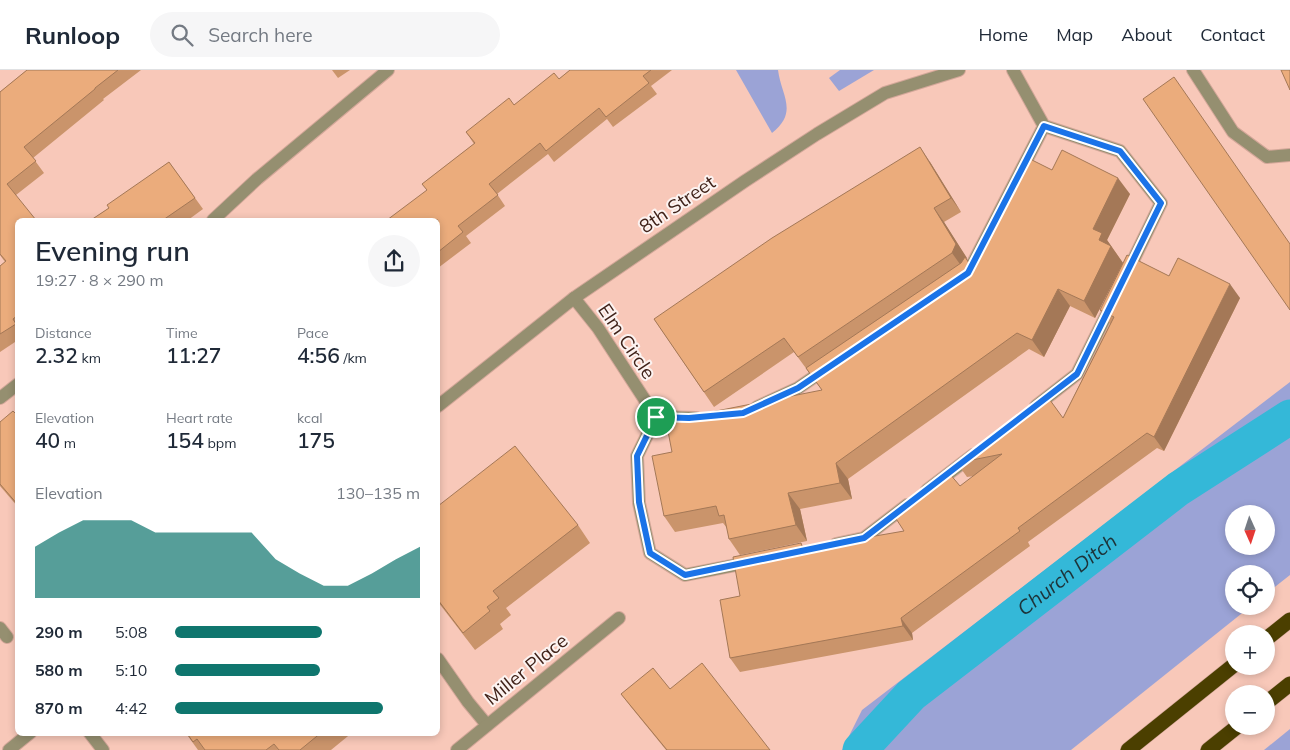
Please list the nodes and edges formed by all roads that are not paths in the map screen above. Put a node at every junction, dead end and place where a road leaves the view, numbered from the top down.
1 (388, 70) edge
2 (959, 70) edge
3 (1013, 70) edge
4 (1193, 70) edge
5 (1044, 126) junction
6 (1290, 155) edge
7 (215, 218) edge
8 (952, 284) edge
9 (574, 298) junction
10 (838, 360) edge
11 (15, 386) edge
12 (0, 398) edge
13 (440, 404) edge
14 (1030, 411) edge
15 (743, 413) edge
16 (656, 417) junction
17 (707, 417) edge
18 (982, 447) edge
19 (826, 546) edge
20 (760, 560) edge
21 (619, 618) dead end
22 (1290, 620) edge
23 (1275, 632) edge
24 (440, 662) edge
25 (1225, 673) edge
26 (1290, 684) edge
27 (1275, 696) edge
28 (487, 725) junction
29 (1227, 735) edge
30 (26, 736) edge
31 (92, 736) edge
32 (9, 750) edge
33 (103, 750) edge
34 (457, 750) edge
35 (1128, 750) edge
36 (1208, 750) edge

1 - 7 street
2 - 9 street, 8th Street
3 - 5 street
4 - 6 street
5 - 8 street
5 - 14 street
9 - 13 street, 8th Street
9 - 16 street, Elm Circle
10 - 15 street
11 - 12 street
16 - 17 street
16 - 20 street
18 - 19 street
21 - 28 street, Miller Place
22 - 23 highway
24 - 28 street
25 - 35 highway
26 - 27 highway
28 - 34 street, Miller Place
29 - 36 highway
30 - 32 street
31 - 33 street

